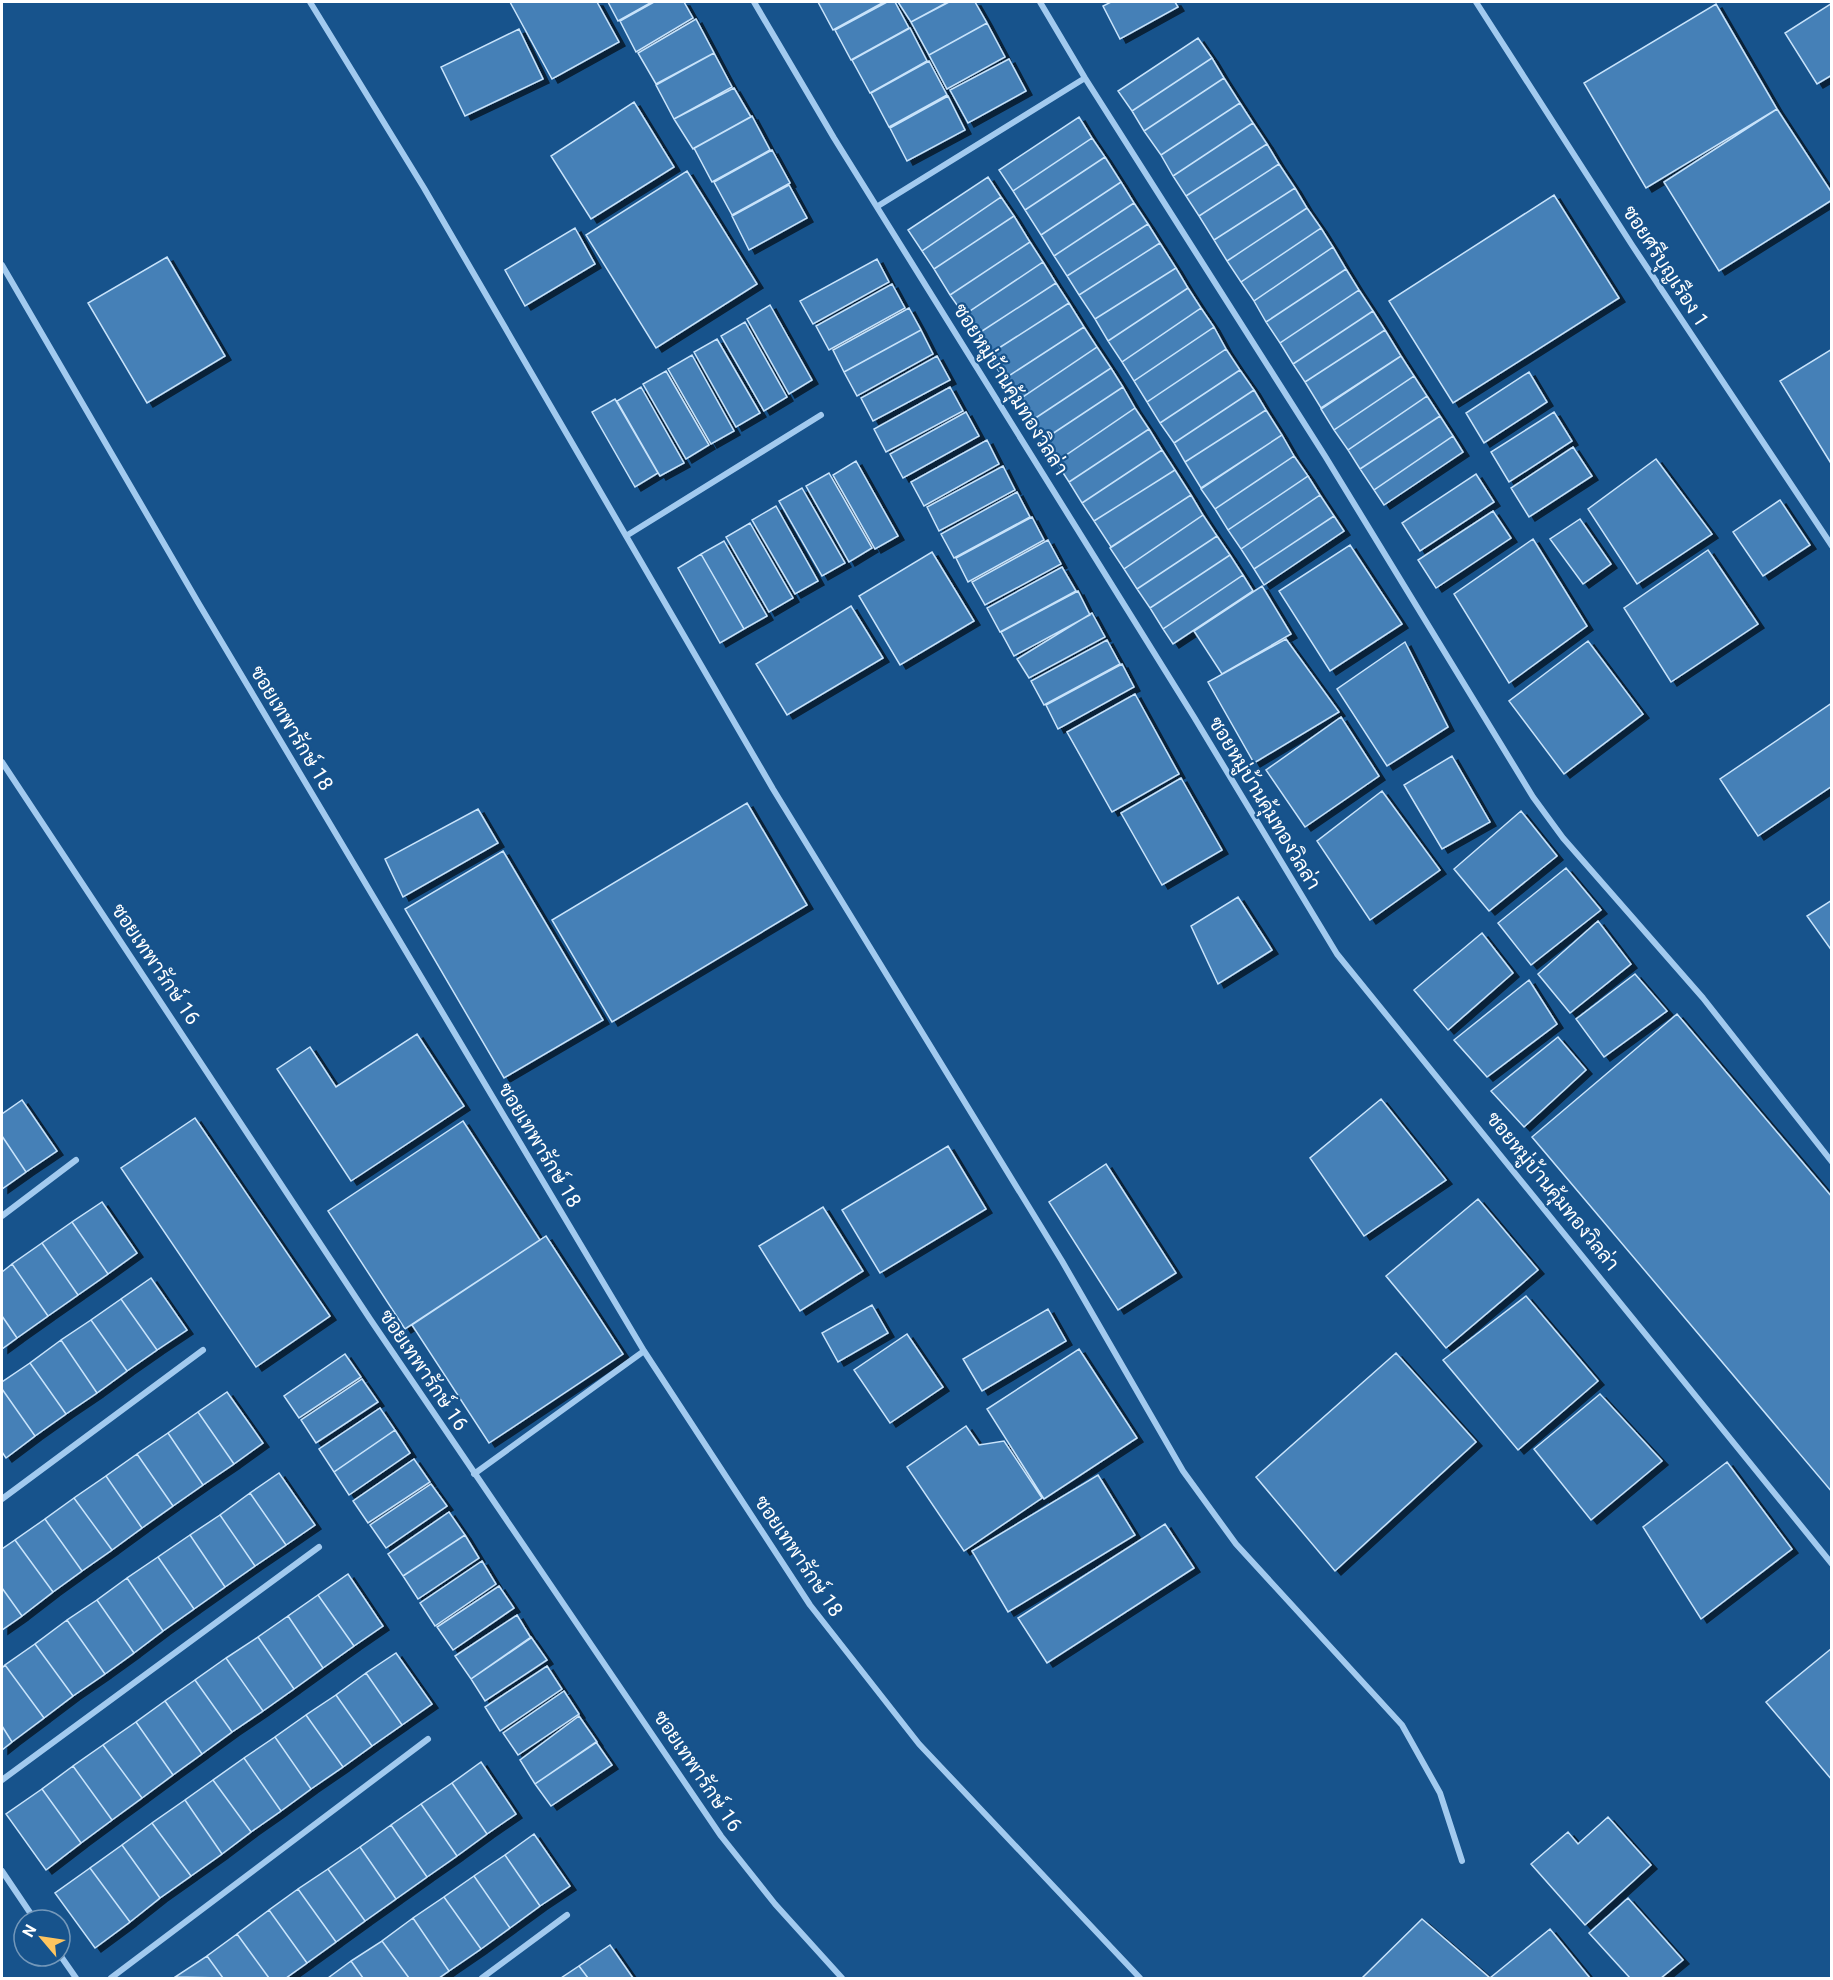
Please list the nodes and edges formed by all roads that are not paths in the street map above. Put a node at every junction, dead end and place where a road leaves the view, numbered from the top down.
1 (310, 2) edge
2 (754, 2) edge
3 (1040, 2) edge
4 (1476, 2) edge
5 (1085, 78) junction
6 (878, 206) junction
7 (2, 265) edge
8 (821, 415) dead end
9 (626, 536) junction
10 (1832, 546) edge
11 (2, 762) edge
12 (76, 1160) dead end
13 (1832, 1162) edge
14 (2, 1216) edge
15 (203, 1350) dead end
16 (644, 1351) junction
17 (474, 1474) junction
18 (2, 1499) edge
19 (319, 1547) dead end
20 (1832, 1564) edge
21 (428, 1739) dead end
22 (2, 1780) edge
23 (1462, 1862) dead end
24 (2, 1872) edge
25 (27, 1908) edge
26 (567, 1915) dead end
27 (111, 1978) edge
28 (482, 1978) edge
29 (843, 1978) edge
30 (1140, 1978) edge

1 - 9 street
2 - 6 street, ซอยหมู่บ้านคุ้มทองวิลล่า
3 - 5 street
4 - 10 street, ซอยศรีบุญเรือง 1
5 - 6 street
5 - 13 street
6 - 20 street, ซอยหมู่บ้านคุ้มทองวิลล่า
7 - 16 street, ซอยเทพารักษ์ 18
8 - 9 street
9 - 23 street
11 - 17 street, ซอยเทพารักษ์ 16
12 - 14 street
15 - 18 street
16 - 17 street
16 - 30 street, ซอยเทพารักษ์ 18
17 - 29 street, ซอยเทพารักษ์ 16
19 - 22 street
21 - 27 street
24 - 25 street
26 - 28 street

